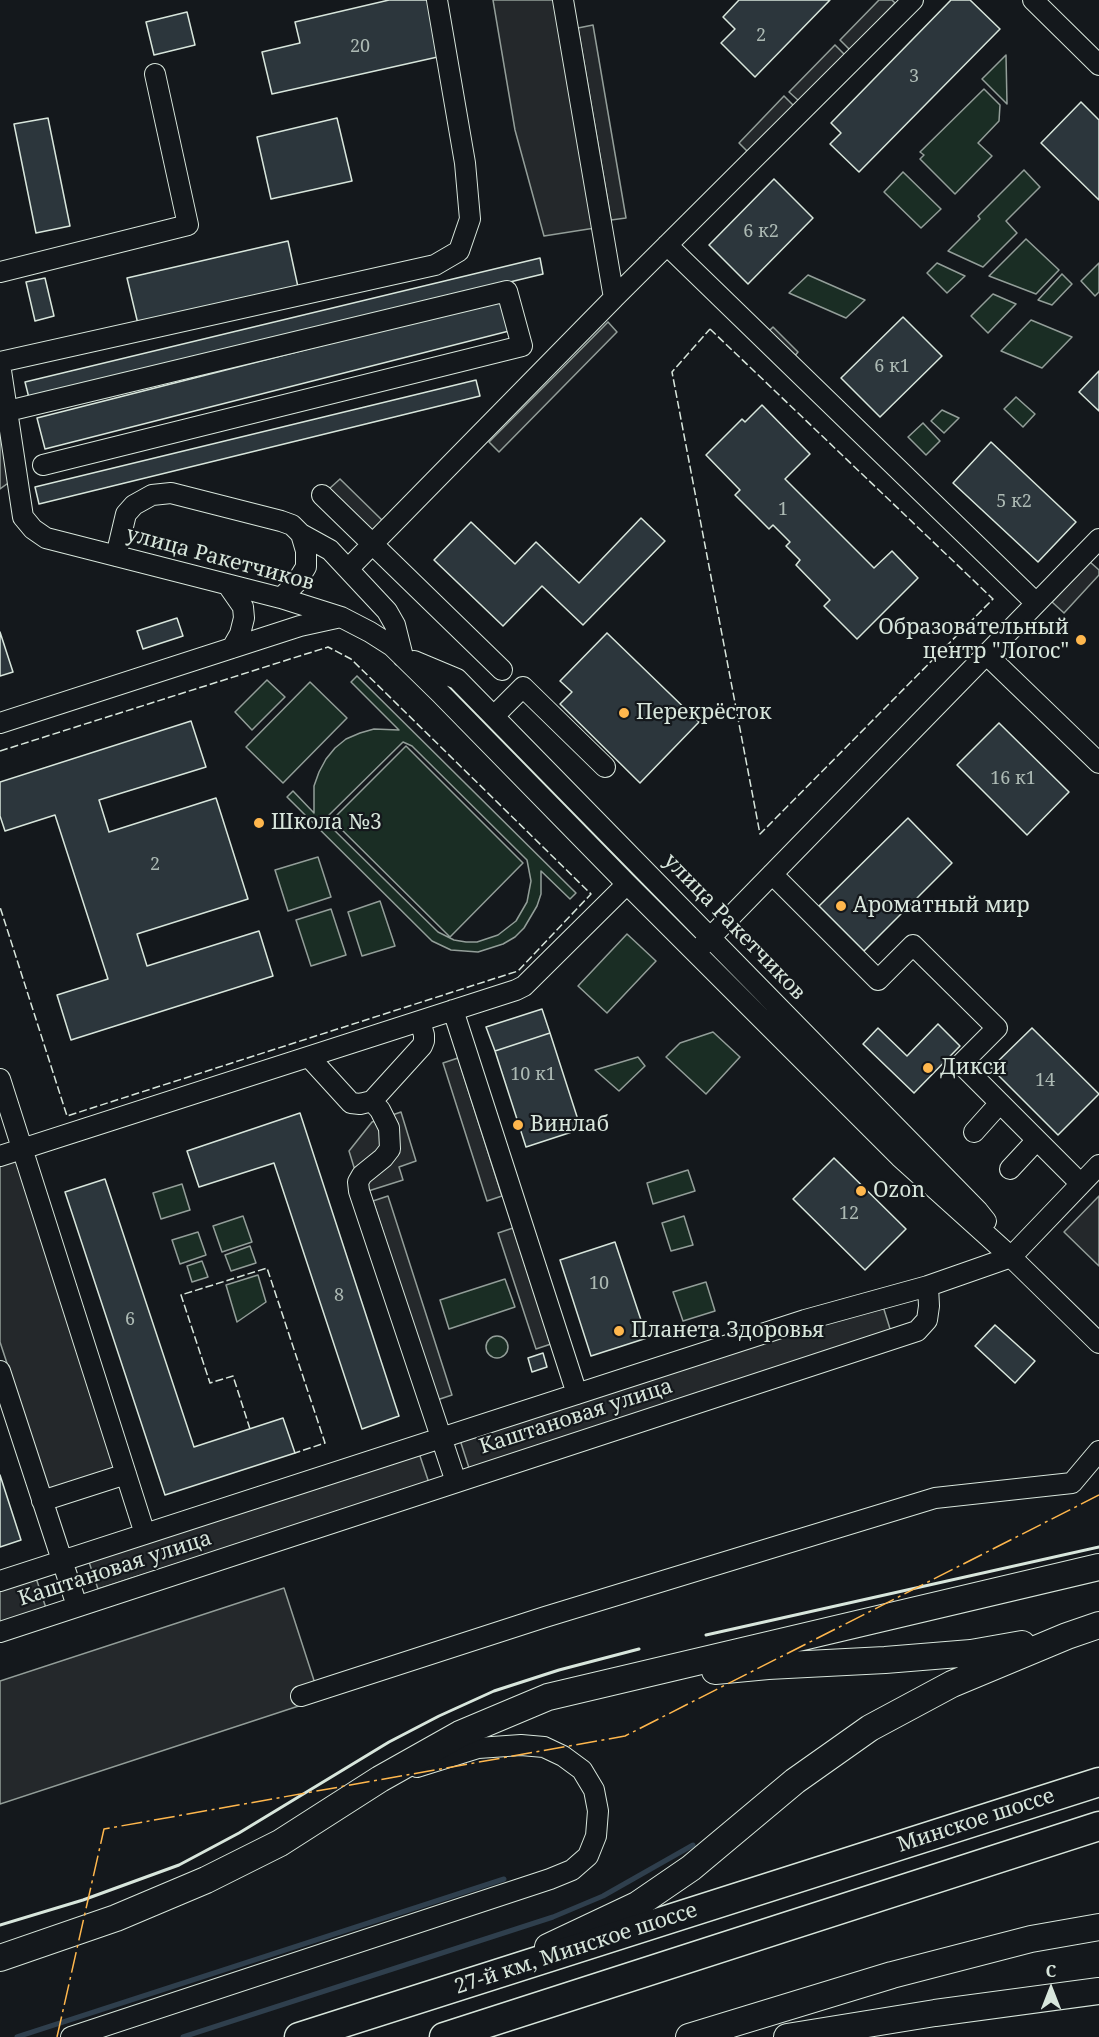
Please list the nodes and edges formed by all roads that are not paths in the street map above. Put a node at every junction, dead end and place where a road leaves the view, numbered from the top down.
1 (437, 0) edge
2 (563, 0) edge
3 (913, 0) edge
4 (1033, 0) edge
5 (1099, 65) edge
6 (155, 74) dead end
7 (668, 245) junction
8 (0, 272) edge
9 (614, 298) junction
10 (0, 363) edge
11 (8, 411) junction
12 (43, 465) dead end
13 (322, 495) dead end
14 (301, 534) junction
15 (1099, 538) edge
16 (372, 544) junction
17 (116, 556) junction
18 (348, 569) junction
19 (227, 584) junction
20 (281, 598) junction
21 (1036, 603) junction
22 (341, 617) junction
23 (232, 648) junction
24 (986, 654) junction
25 (403, 657) junction
26 (502, 670) dead end
27 (494, 716) junction
28 (0, 723) edge
29 (1099, 763) edge
30 (605, 767) dead end
31 (772, 874) junction
32 (627, 884) junction
33 (710, 937) junction
34 (696, 952) junction
35 (453, 1010) junction
36 (420, 1021) junction
37 (309, 1057) junction
38 (0, 1079) edge
39 (372, 1101) junction
40 (1000, 1103) junction
41 (974, 1132) dead end
42 (1037, 1140) junction
43 (22, 1149) junction
44 (0, 1156) edge
45 (1099, 1165) edge
46 (1010, 1169) dead end
47 (1081, 1184) junction
48 (1011, 1257) junction
49 (928, 1286) junction
50 (1099, 1343) edge
51 (0, 1371) edge
52 (577, 1394) junction
53 (441, 1438) junction
54 (1099, 1451) edge
55 (126, 1474) junction
56 (456, 1482) junction
57 (42, 1501) junction
58 (145, 1534) junction
59 (62, 1560) junction
60 (1099, 1567) edge
61 (0, 1581) edge
62 (77, 1606) junction
63 (1099, 1625) edge
64 (0, 1632) edge
65 (1067, 1636) junction
66 (610, 1682) junction
67 (301, 1696) dead end
68 (380, 1779) junction
69 (1099, 1782) edge
70 (1099, 1826) edge
71 (852, 1861) joint
72 (868, 1900) joint
73 (1099, 1927) edge
74 (0, 1958) edge
75 (465, 1984) junction
76 (1099, 1991) edge
77 (857, 2031) edge
78 (71, 2037) edge
79 (299, 2037) edge
80 (444, 2037) edge
81 (688, 2037) edge
82 (787, 2037) edge

1 - 10 street
2 - 9 street
3 - 7 street
4 - 5 street
6 - 8 street
7 - 9 street
7 - 21 street
9 - 16 street
10 - 11 street
11 - 12 street
11 - 17 street, улица Ракетчиков
13 - 16 street
14 - 17 street
14 - 18 street
14 - 20 street
15 - 21 street
16 - 18 street
16 - 26 street
17 - 19 street, улица Ракетчиков
18 - 25 street
19 - 20 street, улица Ракетчиков
19 - 23 street
20 - 22 street, улица Ракетчиков
21 - 24 street
22 - 23 street
22 - 25 street, улица Ракетчиков
23 - 28 street
24 - 29 street
24 - 31 street
25 - 27 street, улица Ракетчиков
25 - 32 street, улица Ракетчиков
27 - 30 street
27 - 33 street, улица Ракетчиков
31 - 33 street
31 - 40 street
32 - 34 street, улица Ракетчиков
32 - 35 street
33 - 34 street
33 - 48 street, улица Ракетчиков
34 - 48 street, улица Ракетчиков
35 - 36 street
35 - 52 street
36 - 37 street
36 - 39 street
37 - 39 street
37 - 43 street
38 - 43 street
39 - 53 street
40 - 41 street
40 - 42 street
42 - 46 street
42 - 47 street
43 - 44 street
43 - 55 street
45 - 47 street
47 - 48 street
48 - 49 street
48 - 50 street, улица Ракетчиков
49 - 52 street
49 - 56 street, Каштановая улица
51 - 57 street
52 - 53 street
53 - 56 street
53 - 58 street
54 - 67 street
55 - 57 street
55 - 58 street
56 - 62 street, Каштановая улица
57 - 59 street
58 - 59 street
59 - 61 street
59 - 62 street
60 - 66 main road
62 - 64 street, Каштановая улица
63 - 65 main road
65 - 66 main road
65 - 75 main road
66 - 68 main road
68 - 74 main road
68 - 78 street
69 - 71 highway, Минское шоссе
70 - 72 highway, Минское шоссе
71 - 75 highway, 27-й км, Минское шоссе
72 - 80 highway, 27-й км, Минское шоссе
73 - 81 main road
75 - 79 highway, 27-й км, Минское шоссе
76 - 77 main road
77 - 82 main road

